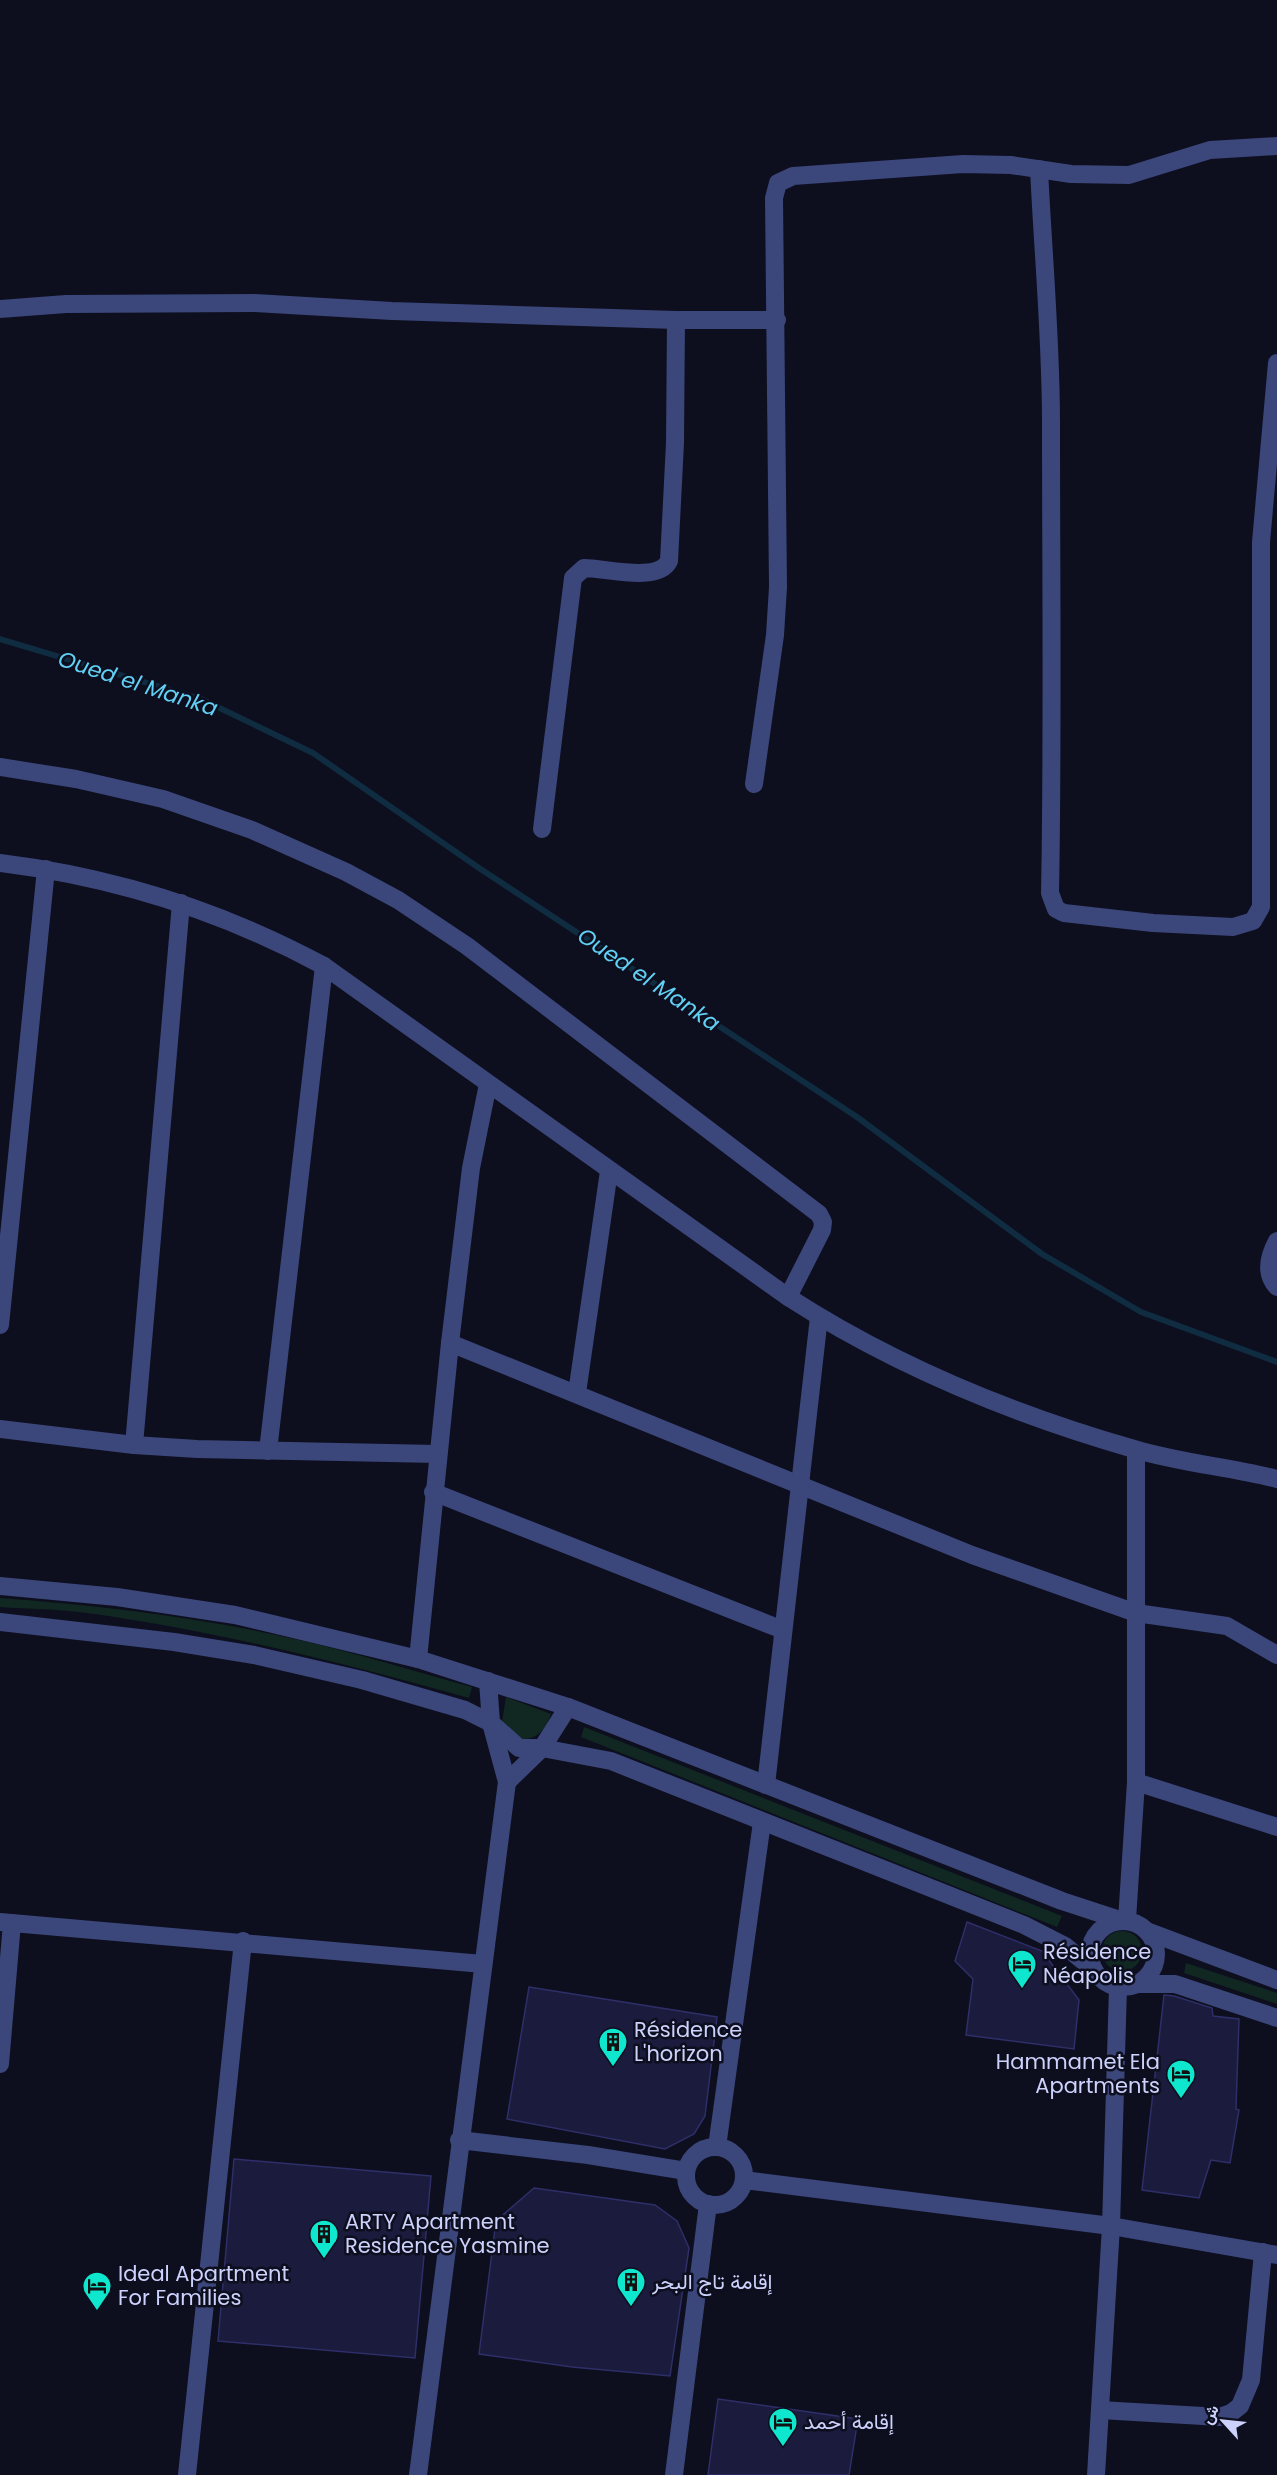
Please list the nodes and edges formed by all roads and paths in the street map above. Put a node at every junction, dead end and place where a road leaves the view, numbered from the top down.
1 (1277, 146) edge
2 (1039, 169) junction
3 (0, 309) edge
4 (676, 320) junction
5 (777, 320) junction
6 (1277, 363) edge
7 (0, 767) edge
8 (754, 784) dead end
9 (542, 829) dead end
10 (0, 864) edge
11 (46, 869) junction
12 (181, 903) junction
13 (324, 966) junction
14 (488, 1084) junction
15 (609, 1171) junction
16 (1277, 1241) edge
17 (1277, 1287) edge
18 (788, 1297) junction
19 (819, 1317) junction
20 (0, 1325) edge
21 (450, 1343) junction
22 (577, 1393) junction
23 (0, 1429) edge
24 (134, 1445) junction
25 (1136, 1450) junction
26 (268, 1451) junction
27 (437, 1454) junction
28 (1277, 1479) edge
29 (800, 1484) junction
30 (433, 1492) junction
31 (0, 1586) edge
32 (1136, 1613) junction
33 (0, 1622) edge
34 (783, 1630) junction
35 (1277, 1655) edge
36 (418, 1659) junction
37 (488, 1682) junction
38 (568, 1707) junction
39 (491, 1723) junction
40 (542, 1748) junction
41 (507, 1782) junction
42 (1136, 1782) junction
43 (766, 1785) junction
44 (762, 1822) junction
45 (1277, 1827) edge
46 (1123, 1920) junction
47 (6, 1923) edge
48 (1149, 1932) junction
49 (243, 1941) junction
50 (483, 1964) junction
51 (1093, 1969) junction
52 (1277, 1980) edge
53 (1138, 1984) junction
54 (1118, 1987) junction
55 (1277, 2018) edge
56 (0, 2064) edge
57 (459, 2140) junction
58 (717, 2147) junction
59 (686, 2171) junction
60 (744, 2180) junction
61 (708, 2204) junction
62 (1111, 2226) junction
63 (1270, 2253) edge
64 (1100, 2410) junction
65 (187, 2475) edge
66 (418, 2475) edge
67 (674, 2475) edge
68 (1096, 2475) edge

1 - 2 street
2 - 5 street
2 - 6 street
3 - 4 street
4 - 5 street
4 - 9 street
5 - 8 street
7 - 18 street
10 - 11 street
11 - 12 street
11 - 20 street
12 - 13 street
12 - 24 street
13 - 14 street
13 - 26 street
14 - 15 street
14 - 21 street
15 - 18 street
15 - 22 street
16 - 17 street
18 - 19 street
19 - 25 street
19 - 29 street
21 - 22 street
21 - 27 street
22 - 29 street
23 - 24 street
24 - 26 street
25 - 28 street
25 - 32 street
26 - 27 street
27 - 30 street
29 - 32 street
29 - 34 street
30 - 34 street
30 - 36 street
31 - 36 street
32 - 35 street
32 - 42 street
33 - 39 street
34 - 43 street
36 - 37 street
37 - 38 street
37 - 39 street
38 - 40 street
38 - 43 street
39 - 40 street
39 - 41 street
40 - 41 street
40 - 44 street
41 - 50 street
42 - 45 street
42 - 46 street
43 - 46 street
44 - 51 street
44 - 58 street
46 - 48 street
46 - 51 street
47 - 49 street
47 - 56 street
48 - 52 street
48 - 53 street
49 - 50 street
49 - 65 street
50 - 57 street
51 - 54 street
53 - 54 street
53 - 55 street
54 - 62 street
57 - 59 street
57 - 66 street
58 - 59 street
58 - 60 street
59 - 61 street
60 - 61 street
60 - 62 street
61 - 67 street
62 - 63 street
62 - 64 street
63 - 64 street
64 - 68 street

